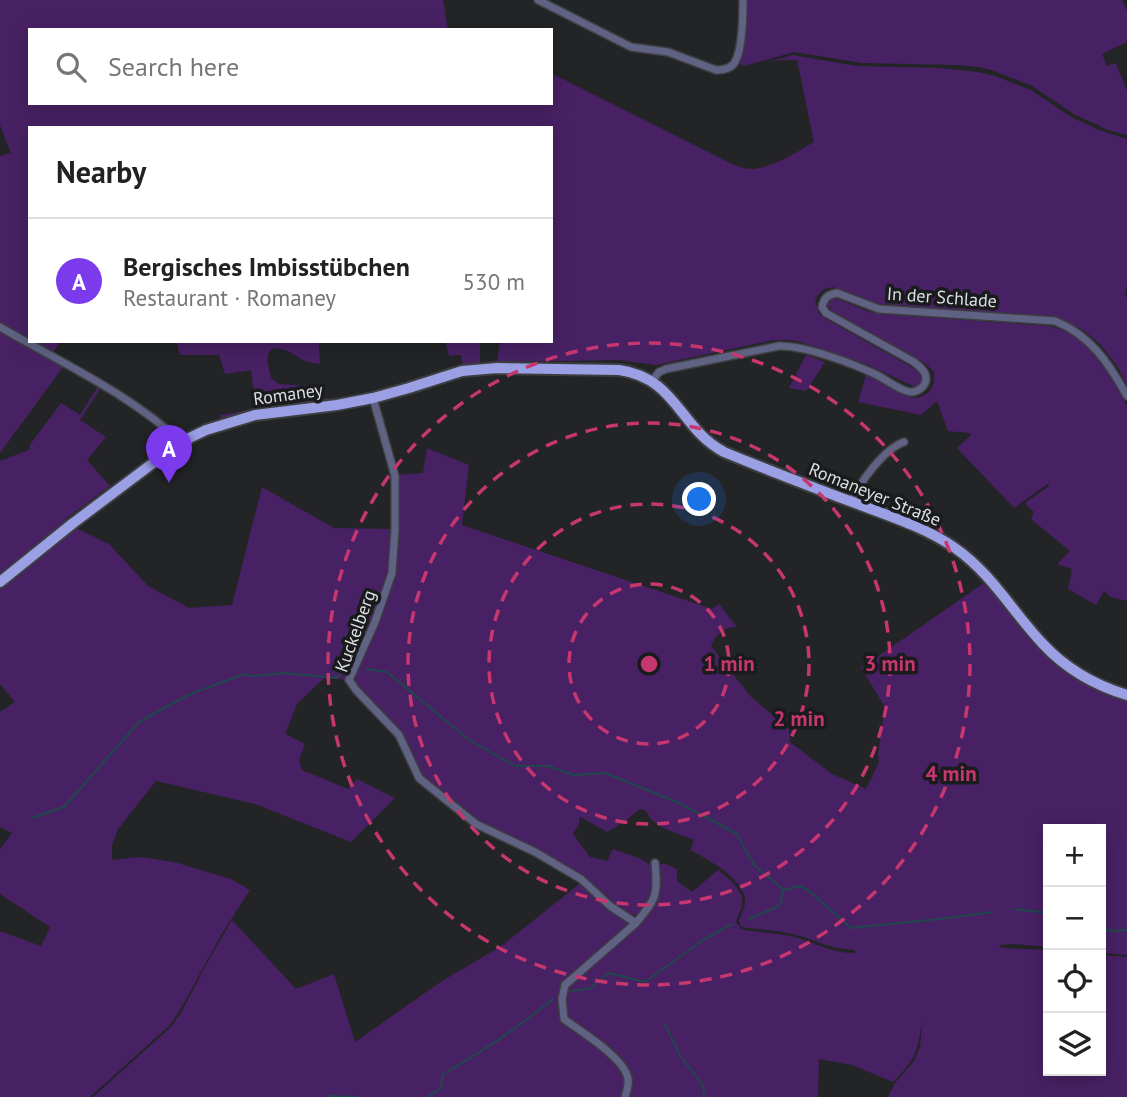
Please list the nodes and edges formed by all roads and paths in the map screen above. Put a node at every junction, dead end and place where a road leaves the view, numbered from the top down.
1 (538, 0) edge
2 (743, 0) edge
3 (0, 327) edge
4 (628, 371) joint
5 (652, 381) junction
6 (1127, 396) edge
7 (373, 398) junction
8 (181, 442) junction
9 (904, 442) dead end
10 (851, 502) junction
11 (0, 582) edge
12 (1127, 695) edge
13 (654, 863) dead end
14 (636, 923) junction
15 (625, 1097) edge

1 - 2 street
3 - 8 street
4 - 5 main road, Romaneyer Straße
4 - 7 main road, Romaney
5 - 6 street, In der Schlade
5 - 10 main road, Romaneyer Straße
7 - 8 main road, Romaney
7 - 14 street, Kuckelberg
8 - 11 main road, Romaney
9 - 10 street
10 - 12 main road, Romaneyer Straße
13 - 14 street
14 - 15 street

